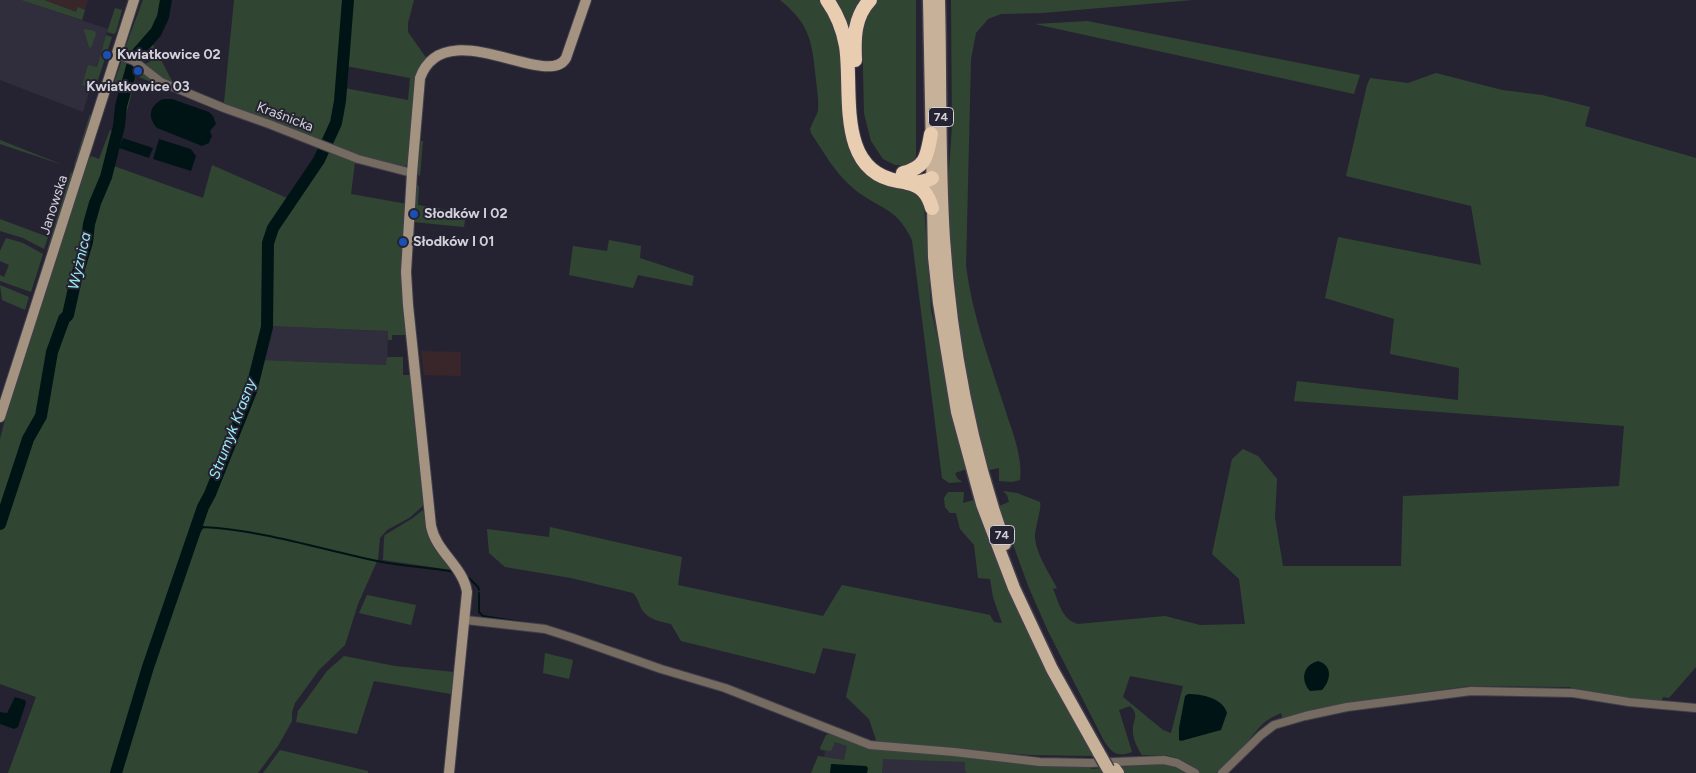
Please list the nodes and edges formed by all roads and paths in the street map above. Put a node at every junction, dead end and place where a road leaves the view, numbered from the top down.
1 (133, 0) edge
2 (586, 0) edge
3 (827, 0) edge
4 (870, 0) edge
5 (929, 0) edge
6 (939, 0) edge
7 (116, 54) junction
8 (931, 134) junction
9 (412, 173) junction
10 (904, 177) junction
11 (937, 177) junction
12 (932, 208) junction
13 (0, 417) edge
14 (466, 620) junction
15 (1696, 708) edge
16 (1103, 753) junction
17 (1113, 771) edge
18 (449, 773) edge
19 (1195, 773) edge
20 (1222, 773) edge

1 - 7 street, Janowska
2 - 9 street
3 - 10 highway
4 - 10 highway
5 - 8 main road, 74
6 - 11 main road, 74
7 - 9 street, Kraśnicka
7 - 13 street, Janowska
8 - 10 highway
8 - 11 main road, 74
9 - 14 street
10 - 11 highway
10 - 12 highway
11 - 12 main road, 74
11 - 16 main road, 74
12 - 16 main road, 74
14 - 18 street
14 - 19 street
15 - 20 street
16 - 17 main road, 74

